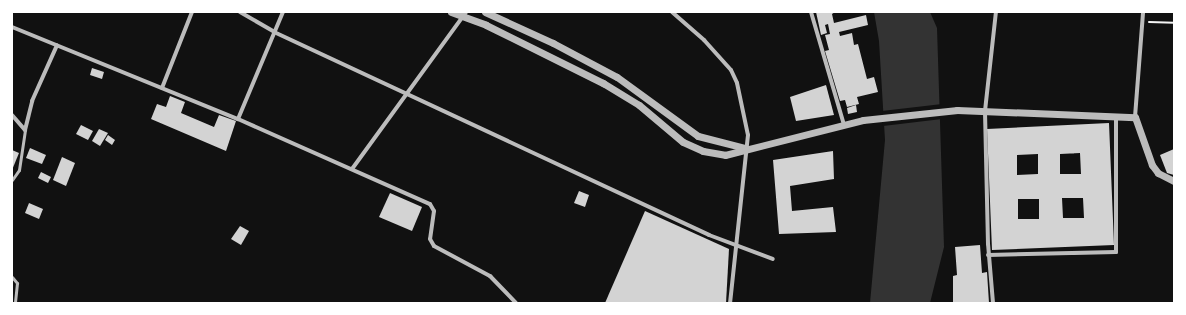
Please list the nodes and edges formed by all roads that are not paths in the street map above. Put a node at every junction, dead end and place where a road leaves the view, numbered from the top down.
1 (192, 12) edge
2 (240, 12) edge
3 (283, 12) edge
4 (451, 12) edge
5 (485, 12) edge
6 (672, 12) edge
7 (812, 12) edge
8 (996, 12) edge
9 (1143, 12) edge
10 (464, 15) edge
11 (12, 27) edge
12 (274, 32) junction
13 (57, 45) junction
14 (162, 88) junction
15 (406, 94) junction
16 (985, 111) junction
17 (12, 115) edge
18 (1116, 116) junction
19 (1136, 117) junction
20 (238, 119) junction
21 (844, 125) junction
22 (25, 130) junction
23 (747, 148) junction
24 (352, 169) junction
25 (12, 180) edge
26 (1174, 182) edge
27 (736, 246) junction
28 (988, 255) junction
29 (773, 259) dead end
30 (12, 276) edge
31 (15, 303) edge
32 (516, 303) edge
33 (730, 303) edge
34 (993, 303) edge

1 - 14 street
2 - 12 street
3 - 12 street
4 - 10 street
5 - 23 street
6 - 23 street
7 - 21 street
8 - 16 street
9 - 19 street
10 - 15 street
10 - 23 street
11 - 13 street
12 - 15 street
12 - 20 street
13 - 14 street
13 - 22 street
14 - 20 street
15 - 24 street
15 - 27 street
16 - 18 street
16 - 21 street
16 - 28 street
17 - 22 street
18 - 19 street
18 - 28 street
19 - 26 street
20 - 24 street
21 - 23 street
22 - 25 lane
23 - 27 street
24 - 32 street
27 - 29 street
27 - 33 street
28 - 34 street
30 - 31 lane

